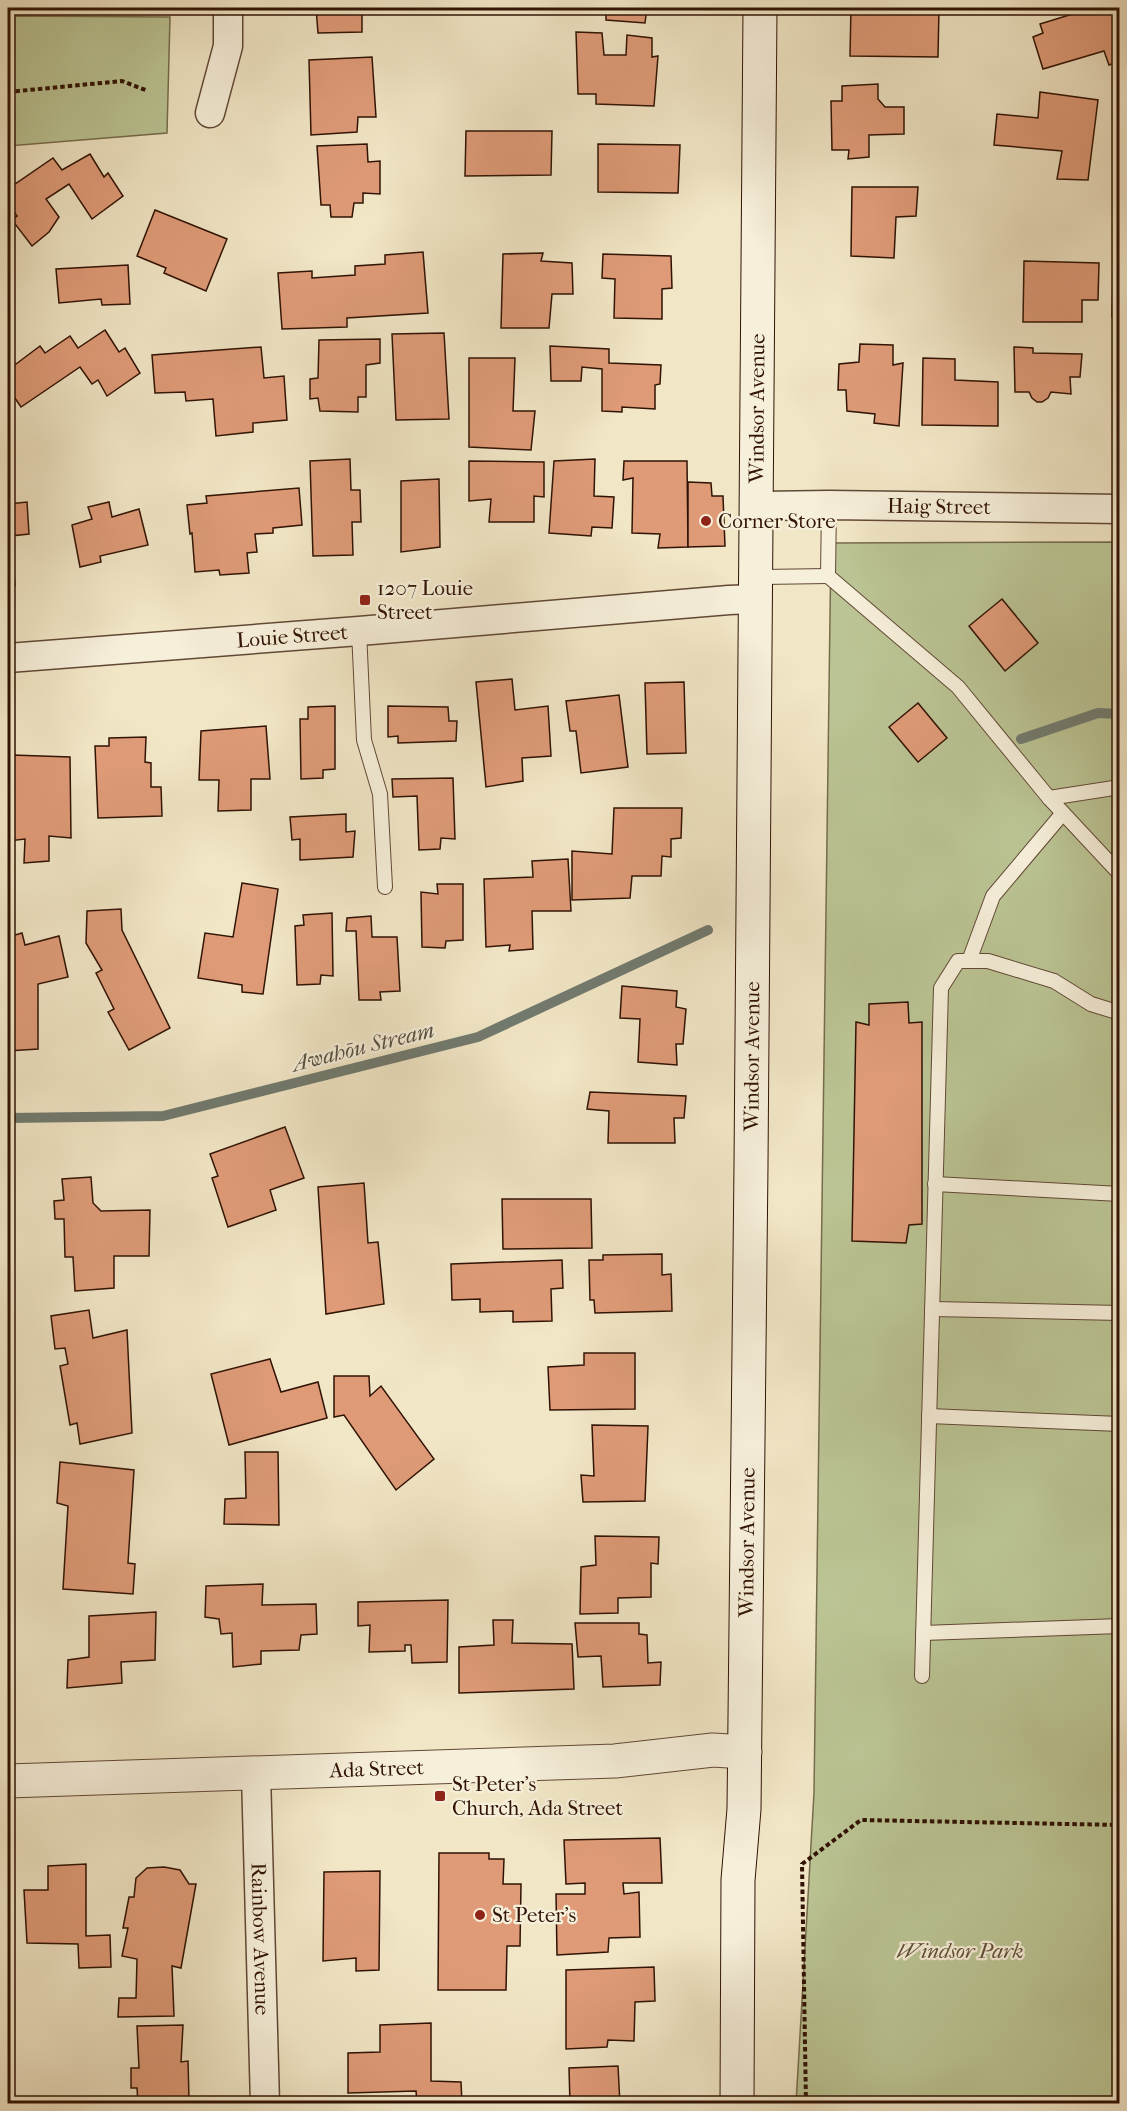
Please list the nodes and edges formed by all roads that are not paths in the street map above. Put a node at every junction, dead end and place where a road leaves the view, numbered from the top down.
1 (228, 8) edge
2 (760, 8) edge
3 (210, 113) dead end
4 (829, 504) junction
5 (757, 506) junction
6 (1119, 509) edge
7 (828, 576) junction
8 (756, 588) junction
9 (359, 631) junction
10 (8, 658) edge
11 (1119, 786) edge
12 (1050, 798) junction
13 (1063, 813) junction
14 (1119, 874) edge
15 (385, 887) dead end
16 (969, 961) junction
17 (1119, 1013) edge
18 (935, 1184) junction
19 (1119, 1194) edge
20 (932, 1309) junction
21 (1119, 1313) edge
22 (929, 1416) junction
23 (1119, 1424) edge
24 (1119, 1626) edge
25 (923, 1633) junction
26 (922, 1676) dead end
27 (745, 1752) junction
28 (256, 1774) junction
29 (8, 1781) edge
30 (265, 2103) edge
31 (737, 2103) edge

1 - 3 street
2 - 5 main road, Windsor Avenue
4 - 5 street, Haig Street
4 - 6 street, Haig Street
4 - 7 lane
5 - 8 main road, Windsor Avenue
7 - 8 lane
7 - 12 lane
8 - 9 street, Louie Street
8 - 27 main road, Windsor Avenue
9 - 10 street, Louie Street
9 - 15 lane
11 - 12 lane
12 - 13 lane
13 - 14 lane
13 - 16 lane
16 - 17 lane
16 - 18 lane
18 - 19 lane
18 - 20 lane
20 - 21 lane
20 - 22 lane
22 - 23 lane
22 - 25 lane
24 - 25 lane
25 - 26 lane
27 - 28 main road, Ada Street
27 - 31 main road, Windsor Avenue
28 - 29 main road, Ada Street
28 - 30 street, Rainbow Avenue

